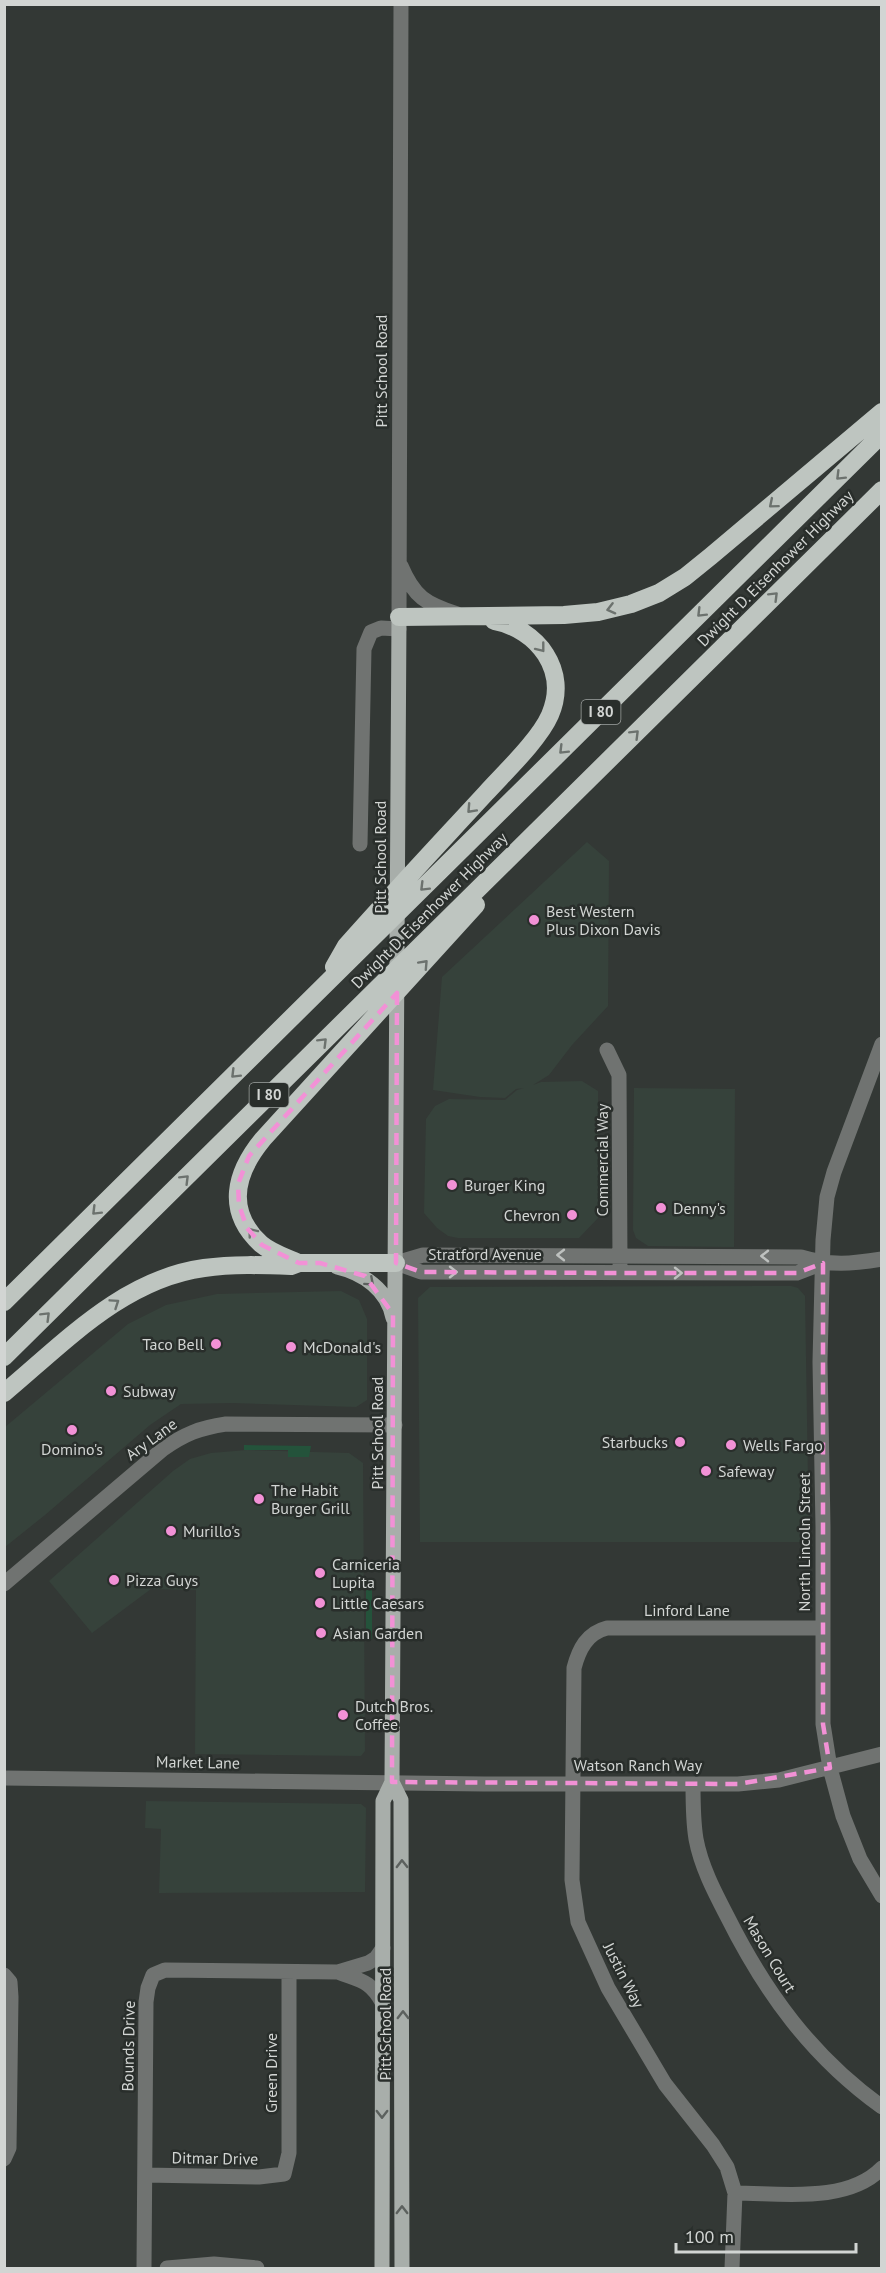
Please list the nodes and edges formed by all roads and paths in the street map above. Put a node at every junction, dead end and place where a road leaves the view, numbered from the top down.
1 (401, 4) edge
2 (882, 412) edge
3 (882, 434) edge
4 (882, 490) edge
5 (399, 560) junction
6 (469, 617) junction
7 (399, 622) junction
8 (534, 834) junction
9 (360, 844) dead end
10 (321, 989) junction
11 (881, 1048) edge
12 (607, 1050) dead end
13 (620, 1255) junction
14 (882, 1259) edge
15 (299, 1263) junction
16 (320, 1263) junction
17 (396, 1263) junction
18 (823, 1263) junction
19 (620, 1273) junction
20 (4, 1302) edge
21 (395, 1328) junction
22 (4, 1357) edge
23 (4, 1393) edge
24 (394, 1425) junction
25 (4, 1584) edge
26 (823, 1628) junction
27 (574, 1668) joint
28 (882, 1755) edge
29 (830, 1768) junction
30 (4, 1778) edge
31 (392, 1782) junction
32 (573, 1783) junction
33 (693, 1784) junction
34 (882, 1896) edge
35 (383, 1948) junction
36 (289, 1972) junction
37 (338, 1972) junction
38 (4, 1975) edge
39 (382, 2002) junction
40 (882, 2107) edge
41 (6, 2158) edge
42 (882, 2168) edge
43 (284, 2174) joint
44 (145, 2175) junction
45 (735, 2193) junction
46 (144, 2268) edge
47 (167, 2268) edge
48 (257, 2268) edge
49 (382, 2268) edge
50 (402, 2268) edge
51 (732, 2268) edge

1 - 5 street, Pitt School Road
2 -> 6 highway
3 -> 10 highway, Dwight D. Eisenhower Highway / I 80
8 -> 4 highway, Dwight D. Eisenhower Highway / I 80
5 - 6 street
5 - 7 street, Pitt School Road
6 - 7 highway
6 -> 10 highway
7 - 9 street
7 - 17 main road, Pitt School Road
15 -> 8 highway
22 -> 8 highway, Dwight D. Eisenhower Highway / I 80
10 -> 20 highway, Dwight D. Eisenhower Highway / I 80
11 - 18 street, North Lincoln Street
12 - 13 street, Commercial Way
13 -> 17 street, Stratford Avenue
18 -> 13 street, Stratford Avenue
13 - 19 street, Commercial Way
14 - 18 street, Stratford Avenue
15 - 16 highway
23 -> 15 highway
16 - 17 highway
16 -> 21 main road
17 -> 19 street, Stratford Avenue
17 - 21 main road, Pitt School Road
19 -> 18 street, Stratford Avenue
18 - 26 street, North Lincoln Street
21 - 24 main road, Pitt School Road
24 - 25 street, Ary Lane
24 - 31 main road, Pitt School Road
26 - 27 street, Linford Lane
26 - 29 street, North Lincoln Street
27 - 32 street, Justin Way
28 - 29 street, Watson Ranch Way
29 - 33 street, Watson Ranch Way
29 - 34 street, North Lincoln Street
30 - 31 street, Market Lane
31 - 32 street, Watson Ranch Way
31 - 35 main road, Pitt School Road
50 -> 31 main road, Pitt School Road
32 - 33 street, Watson Ranch Way
32 - 45 street, Justin Way
33 - 40 street, Mason Court
35 - 37 street, Bounds Drive
35 - 39 main road, Pitt School Road
36 - 37 street, Bounds Drive
36 - 43 street, Green Drive
36 - 44 street, Bounds Drive
37 - 39 street, Bounds Drive
38 - 41 street
39 -> 49 main road, Pitt School Road
42 - 45 street
43 - 44 street, Ditmar Drive
44 - 46 street, Bounds Drive
45 - 51 street, Justin Way
47 - 48 street

